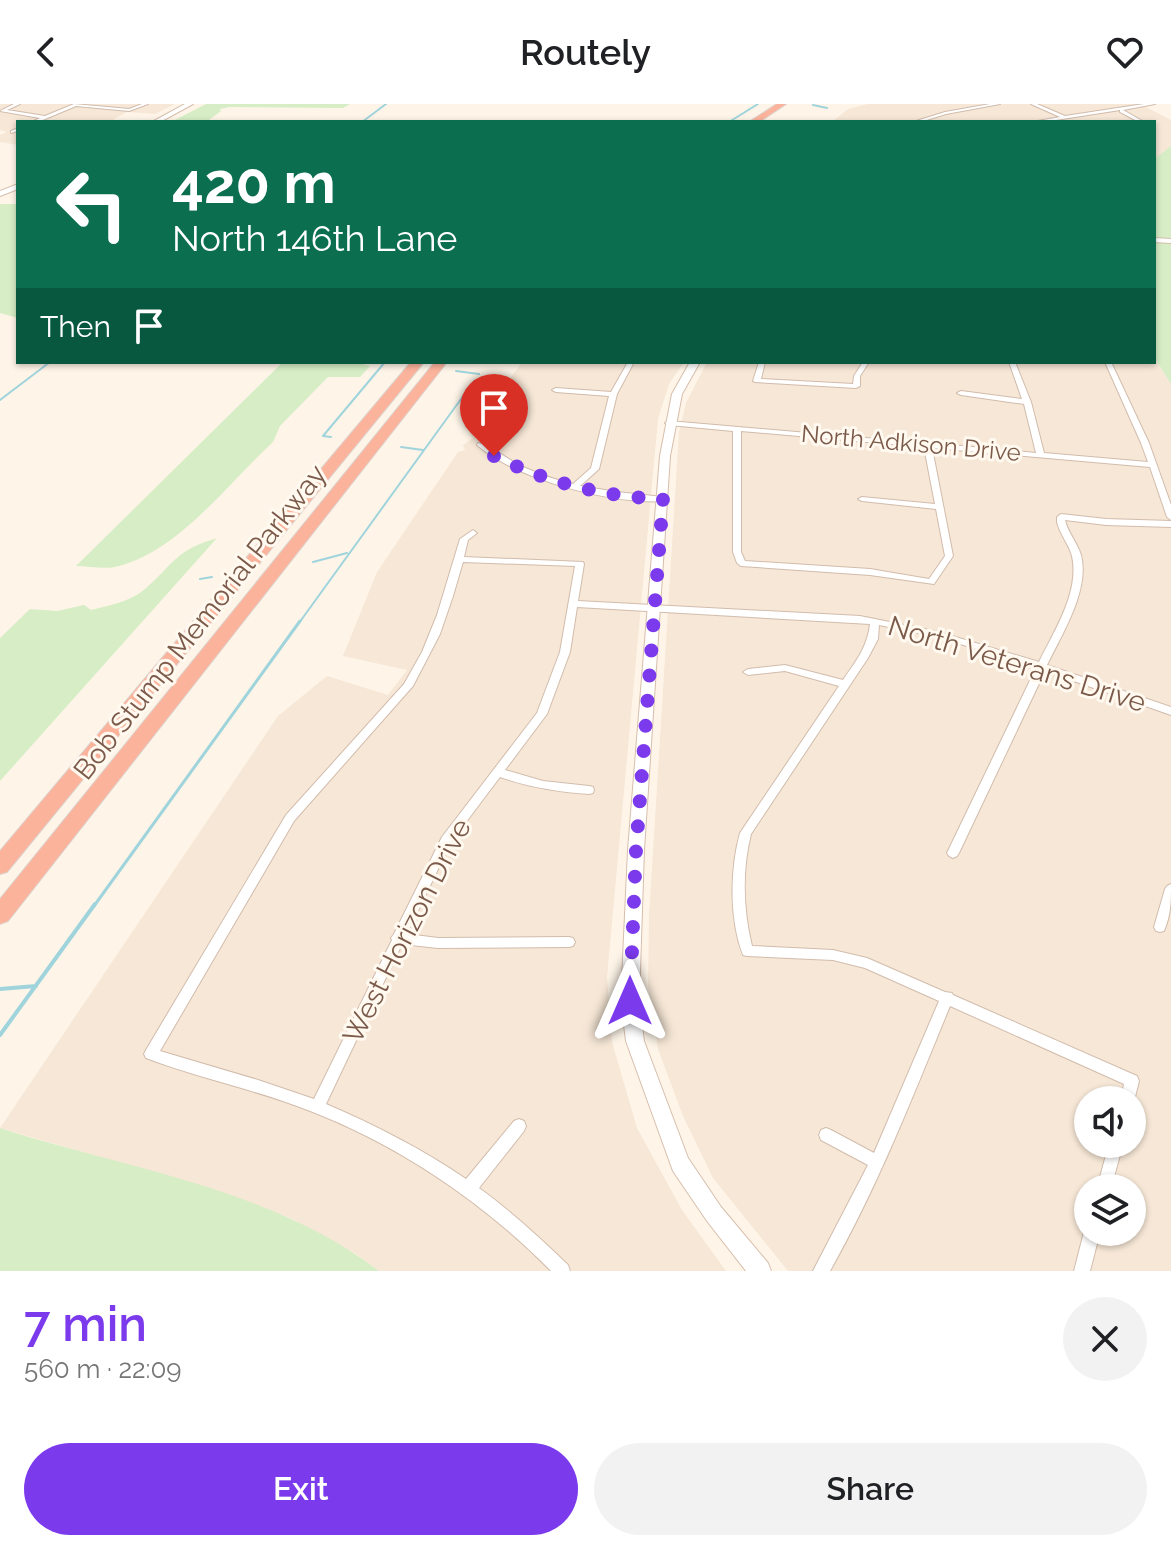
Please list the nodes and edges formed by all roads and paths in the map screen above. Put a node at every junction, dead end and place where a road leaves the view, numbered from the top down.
1 (18, 104) edge
2 (146, 104) edge
3 (190, 104) edge
4 (196, 104) edge
5 (970, 104) edge
6 (998, 104) edge
7 (1033, 104) edge
8 (1153, 104) edge
9 (75, 105) edge
10 (785, 107) edge
11 (977, 107) junction
12 (2, 111) edge
13 (1121, 111) junction
14 (46, 117) junction
15 (1066, 117) junction
16 (39, 120) edge
17 (159, 120) edge
18 (166, 120) edge
19 (757, 120) edge
20 (923, 120) edge
21 (1047, 120) edge
22 (1138, 120) edge
23 (416, 364) edge
24 (439, 364) edge
25 (630, 364) edge
26 (694, 364) edge
27 (761, 364) edge
28 (865, 364) edge
29 (1013, 364) edge
30 (1109, 364) edge
31 (556, 390) dead end
32 (961, 393) dead end
33 (613, 394) junction
34 (1027, 402) junction
35 (669, 423) junction
36 (737, 428) junction
37 (927, 443) junction
38 (481, 445) dead end
39 (1040, 454) junction
40 (1153, 465) junction
41 (575, 486) junction
42 (663, 499) junction
43 (862, 499) dead end
44 (938, 507) junction
45 (1171, 517) edge
46 (1171, 524) edge
47 (473, 533) dead end
48 (459, 559) junction
49 (575, 604) junction
50 (655, 607) junction
51 (875, 621) junction
52 (1040, 668) junction
53 (748, 672) dead end
54 (845, 684) junction
55 (1171, 711) edge
56 (499, 772) junction
57 (589, 790) dead end
58 (953, 853) dead end
59 (0, 866) edge
60 (1171, 889) edge
61 (0, 915) edge
62 (1160, 927) dead end
63 (397, 938) junction
64 (569, 942) dead end
65 (947, 997) junction
66 (1131, 1086) edge
67 (317, 1107) junction
68 (519, 1126) dead end
69 (826, 1135) dead end
70 (877, 1162) junction
71 (469, 1188) junction
72 (1088, 1246) edge
73 (562, 1271) edge
74 (760, 1271) edge
75 (821, 1271) edge
76 (1082, 1271) edge

1 - 12 street
2 - 9 street
3 - 17 street
4 - 18 street
5 - 11 street
6 - 11 street
7 - 15 street
8 - 13 street
9 - 14 street
10 - 19 highway
11 - 20 street
12 - 14 street
13 - 15 street
13 - 22 street
14 - 16 street
15 - 21 street
23 - 59 highway, Bob Stump Memorial Parkway
24 - 61 highway, Bob Stump Memorial Parkway
25 - 33 street
26 - 35 street
27 - 28 street
29 - 34 street
30 - 40 street
31 - 33 street
32 - 34 street
33 - 41 street
34 - 39 street
35 - 36 street, North Adkison Drive
35 - 42 street
36 - 37 street, North Adkison Drive
36 - 44 street
37 - 39 street, North Adkison Drive
37 - 44 street
38 - 41 street
39 - 40 street, North Adkison Drive
40 - 45 street
41 - 42 street
42 - 50 street
43 - 44 street
46 - 52 street
47 - 48 street
48 - 49 street, West Horizon Drive
48 - 67 street
49 - 50 street, North Veterans Drive
49 - 56 street, West Horizon Drive
50 - 51 street, North Veterans Drive
50 - 74 street
51 - 52 street, North Veterans Drive
51 - 54 street
52 - 55 street, North Veterans Drive
52 - 58 street
53 - 54 street
54 - 65 street
56 - 57 street
56 - 63 street, West Horizon Drive
60 - 62 street
63 - 64 street
63 - 67 street, West Horizon Drive
65 - 66 street
65 - 70 street
67 - 71 street
68 - 71 street
69 - 70 street
70 - 75 street
71 - 73 street
72 - 76 street

